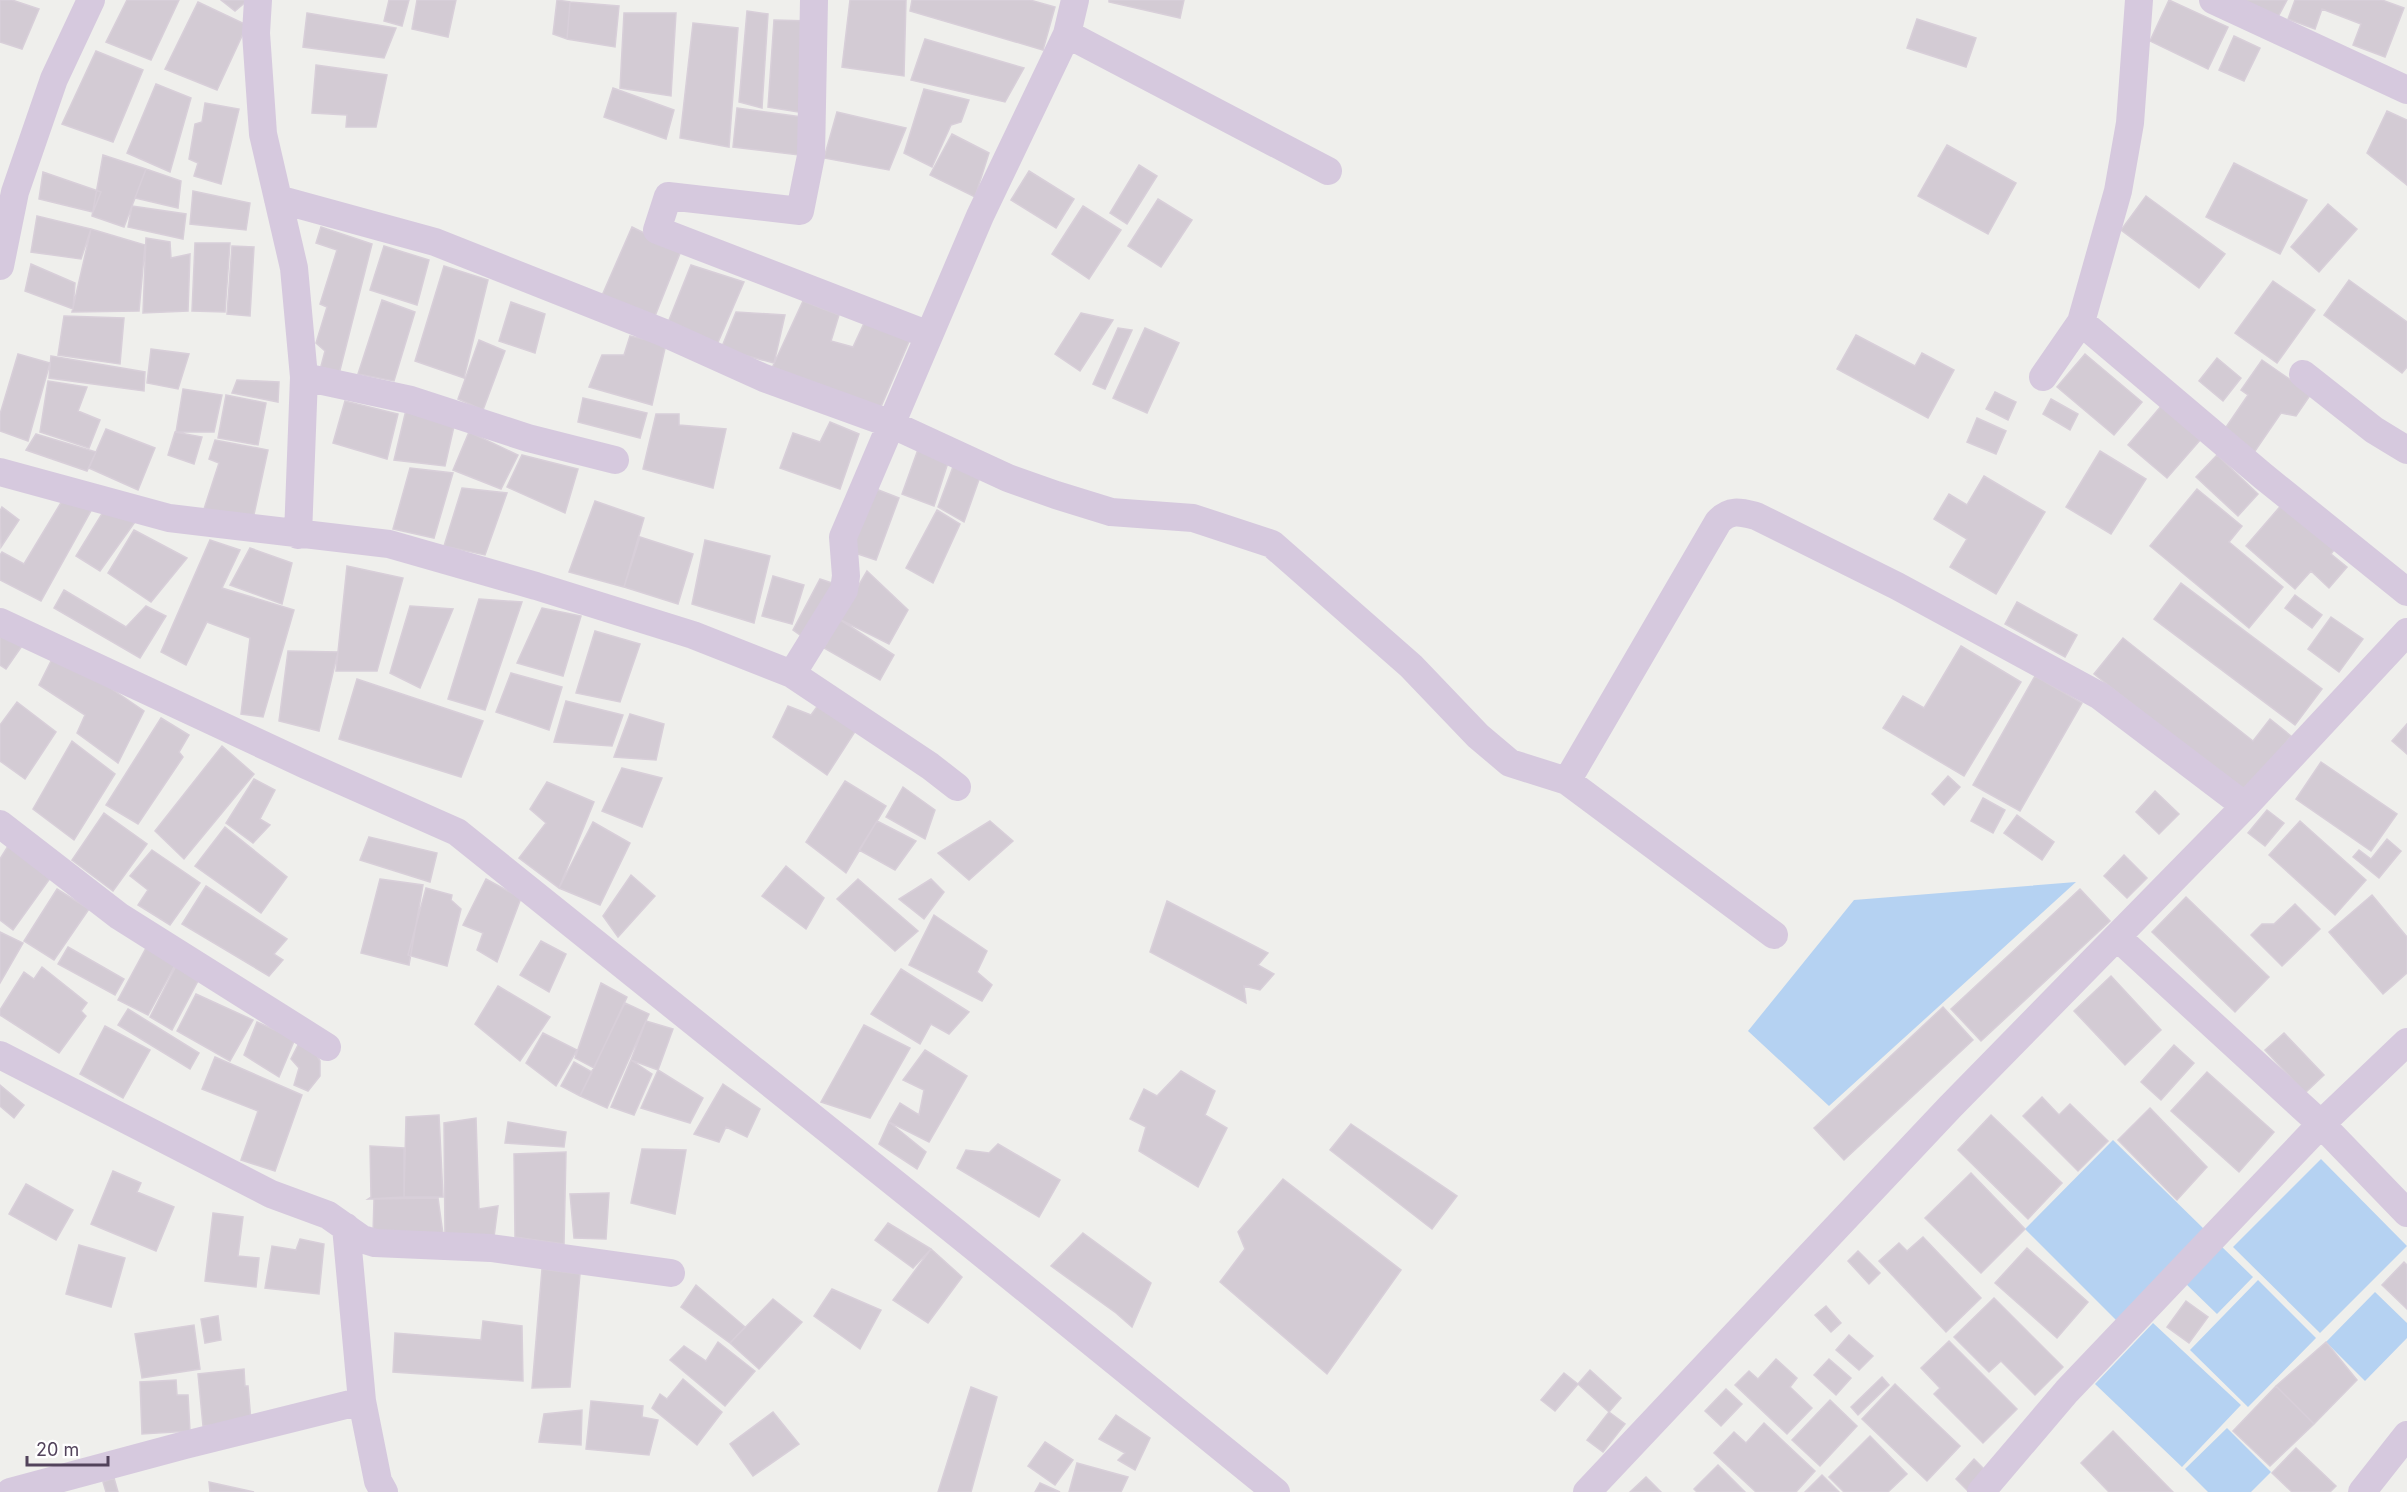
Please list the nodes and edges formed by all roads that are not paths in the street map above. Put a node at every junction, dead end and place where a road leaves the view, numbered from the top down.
1 (91, 0) edge
2 (258, 0) edge
3 (814, 0) edge
4 (1075, 0) edge
5 (2214, 0) edge
6 (2134, 1) edge
7 (1067, 34) junction
8 (2407, 90) edge
9 (1328, 171) dead end
10 (278, 199) junction
11 (0, 266) edge
12 (2081, 322) junction
13 (929, 335) junction
14 (2302, 374) dead end
15 (304, 377) junction
16 (2043, 377) dead end
17 (891, 424) junction
18 (2407, 450) edge
19 (615, 460) dead end
20 (0, 472) edge
21 (298, 535) junction
22 (2407, 592) edge
23 (0, 621) edge
24 (2407, 632) edge
25 (792, 674) junction
26 (1567, 781) junction
27 (957, 787) dead end
28 (2245, 806) junction
29 (0, 824) edge
30 (1774, 935) dead end
31 (2117, 937) junction
32 (2407, 1042) edge
33 (327, 1047) dead end
34 (0, 1055) edge
35 (2321, 1124) junction
36 (2407, 1213) edge
37 (346, 1227) junction
38 (671, 1273) dead end
39 (362, 1401) junction
40 (2407, 1435) edge
41 (10, 1492) edge
42 (384, 1492) edge
43 (1276, 1492) edge
44 (1587, 1492) edge
45 (1981, 1492) edge
46 (2362, 1492) edge

1 - 11 street
2 - 10 street
3 - 13 street
4 - 7 street
5 - 8 street
6 - 12 street
7 - 9 street
7 - 13 street
10 - 15 street
10 - 17 street
12 - 16 street
12 - 22 street
13 - 17 street
14 - 18 street
15 - 19 street
15 - 21 street
17 - 25 street
17 - 26 street
20 - 21 street
21 - 25 street
23 - 43 street
24 - 28 street
25 - 27 street
26 - 28 street
26 - 30 street
28 - 31 street
29 - 33 street
31 - 35 street
31 - 44 street
32 - 35 street
34 - 37 street
35 - 36 street
35 - 45 street
37 - 38 street
37 - 39 street
39 - 41 street
39 - 42 street
40 - 46 street

